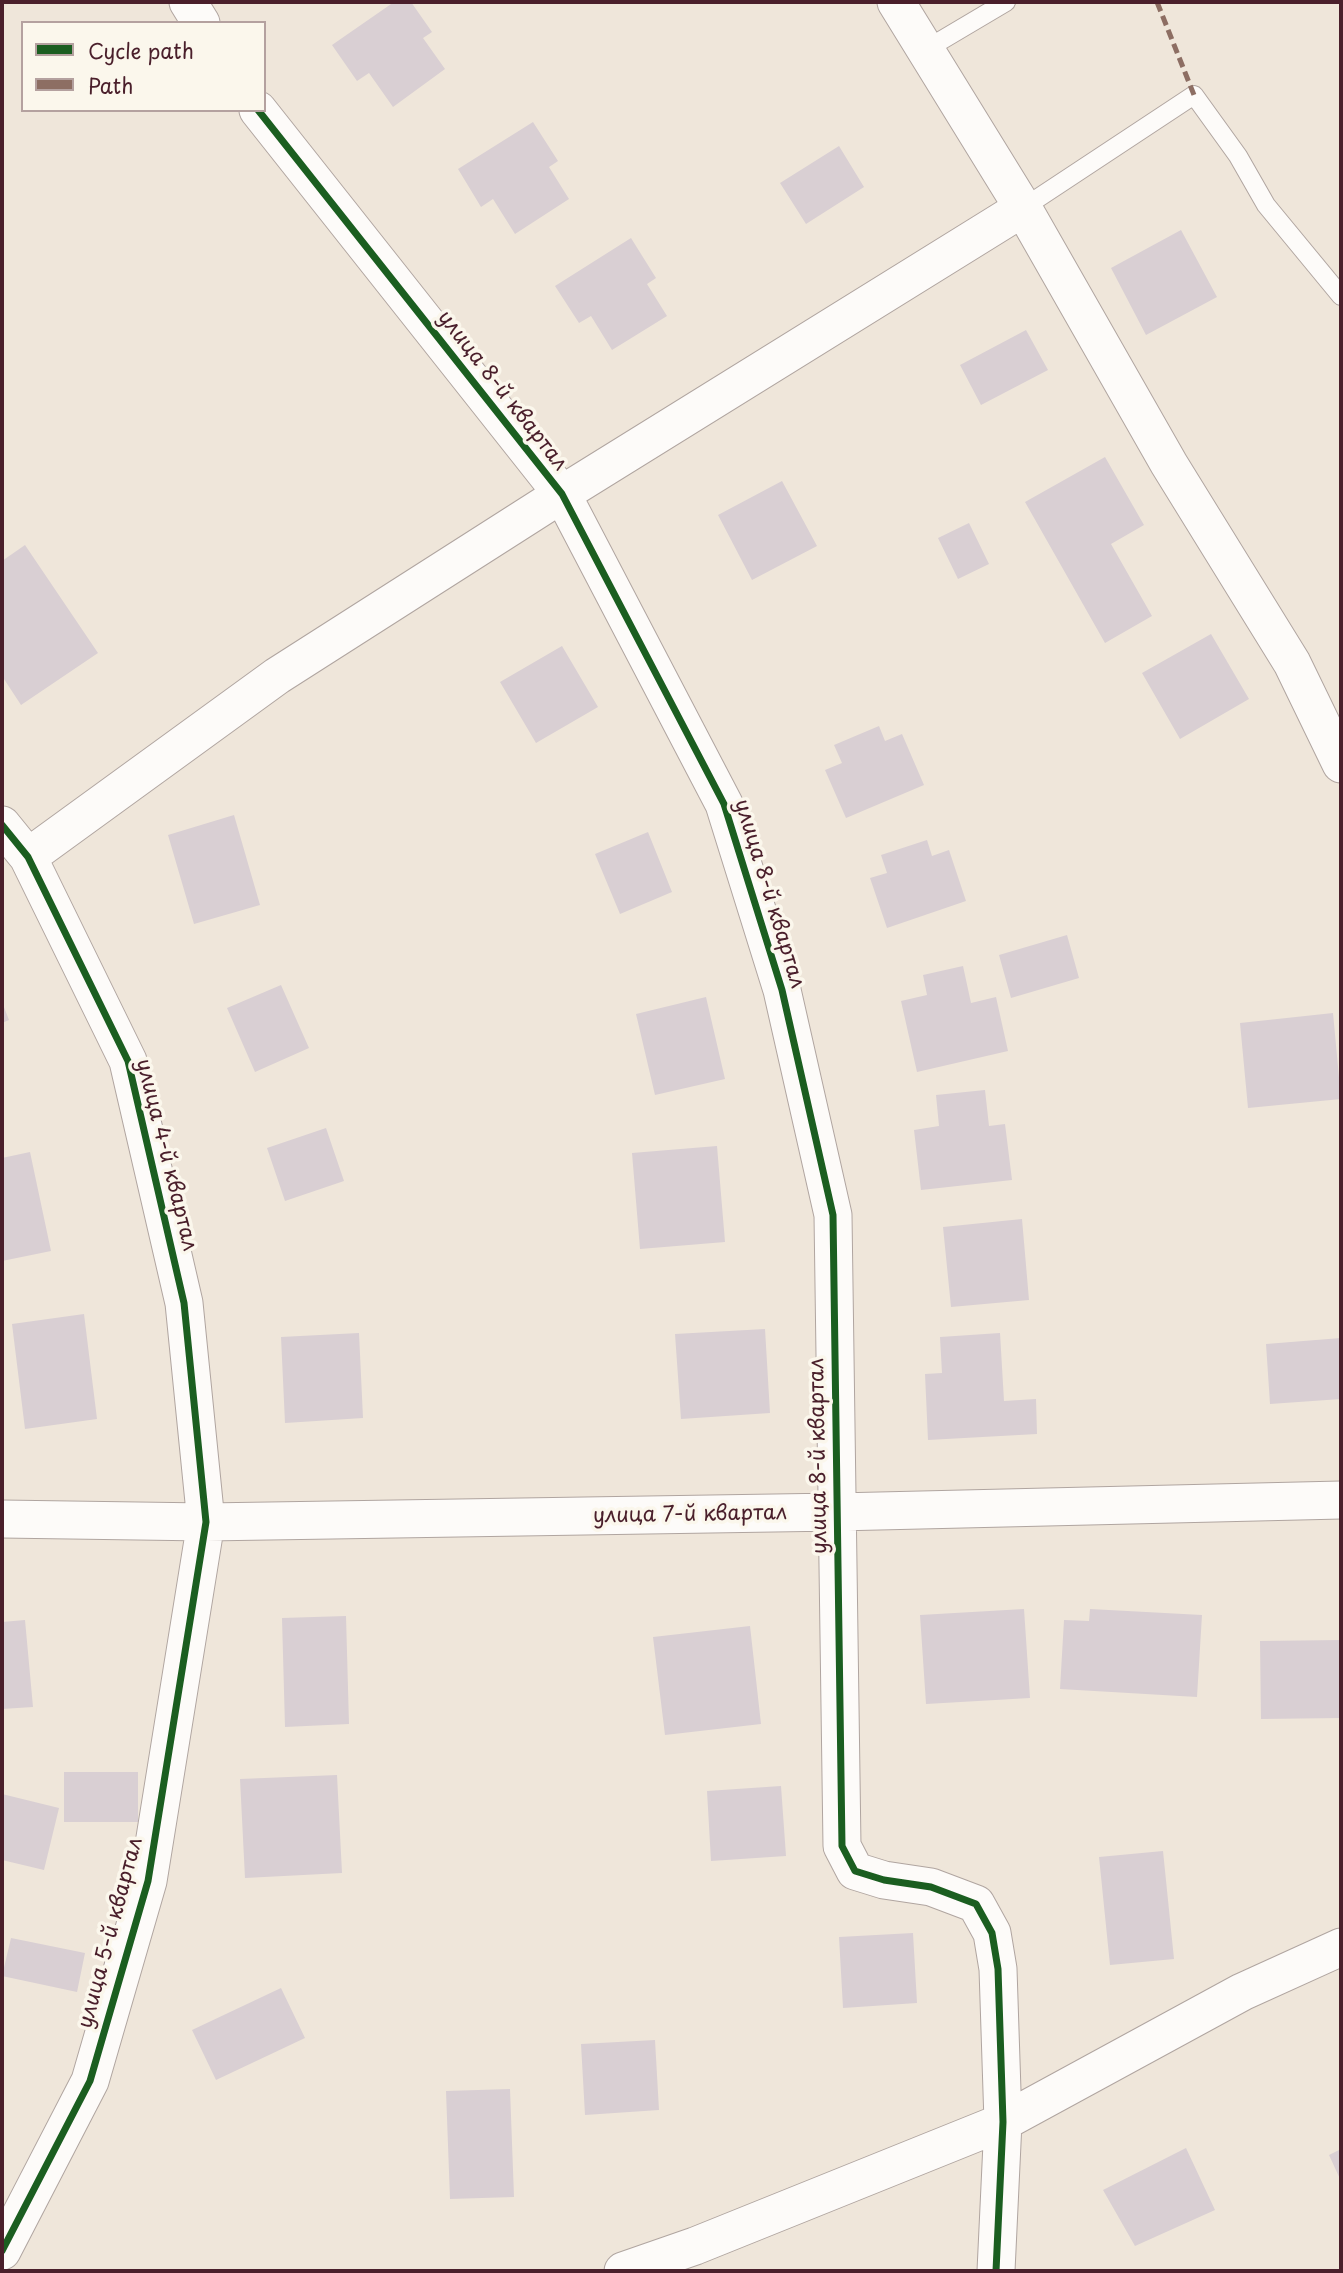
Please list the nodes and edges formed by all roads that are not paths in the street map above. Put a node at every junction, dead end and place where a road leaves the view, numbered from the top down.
1 (188, 2) edge
2 (895, 2) edge
3 (1006, 2) edge
4 (200, 21) edge
5 (925, 50) junction
6 (260, 112) edge
7 (1023, 208) junction
8 (1341, 296) edge
9 (562, 494) junction
10 (1341, 764) edge
11 (2, 825) edge
12 (27, 857) junction
13 (1341, 1500) edge
14 (837, 1513) junction
15 (2, 1519) edge
16 (206, 1522) junction
17 (1341, 1947) edge
18 (1003, 2122) junction
19 (2, 2251) edge
20 (623, 2271) edge
21 (996, 2271) edge

1 - 4 street
2 - 5 street
3 - 5 lane
5 - 7 street
6 - 9 street, улица 8-й квартал
7 - 8 lane
7 - 9 street
7 - 10 street
9 - 12 street
9 - 14 street, улица 8-й квартал
11 - 12 street, улица 4-й квартал
12 - 16 street, улица 4-й квартал
13 - 14 street, улица 7-й квартал
14 - 16 street, улица 7-й квартал
14 - 18 street, улица 8-й квартал
15 - 16 street, улица 7-й квартал
16 - 19 street, улица 5-й квартал
17 - 18 street
18 - 20 street
18 - 21 street, улица 8-й квартал

